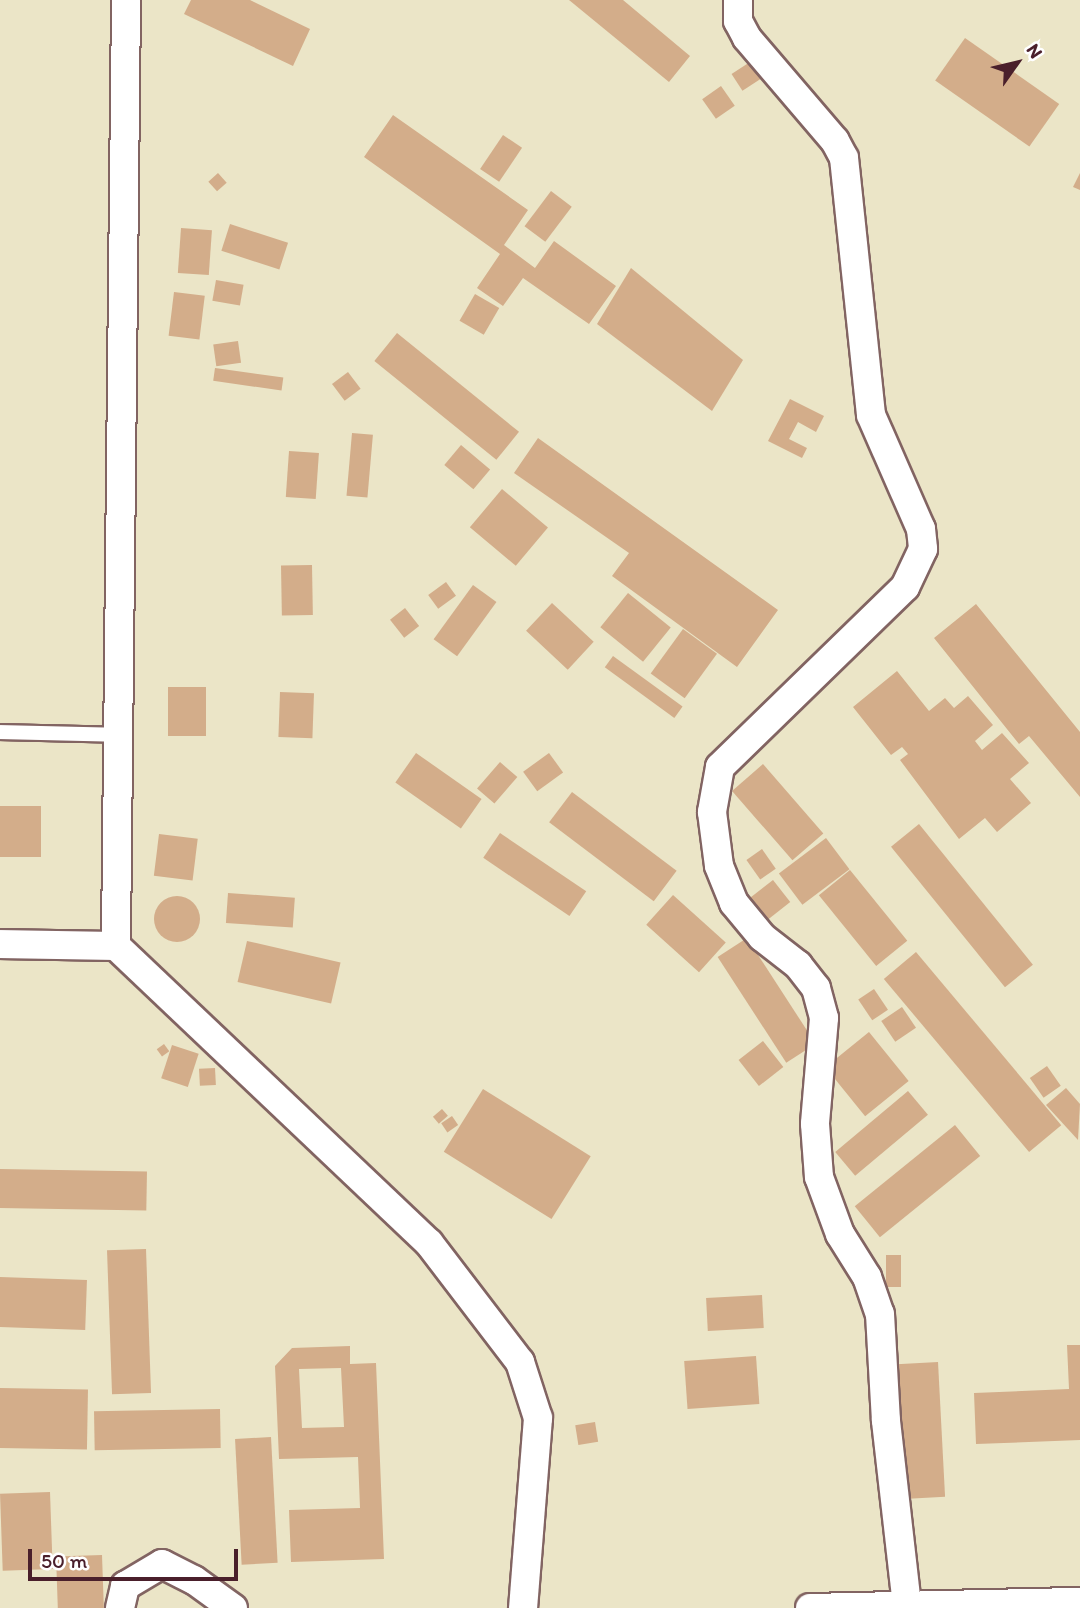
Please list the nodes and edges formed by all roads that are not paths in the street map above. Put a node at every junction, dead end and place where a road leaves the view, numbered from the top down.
1 (126, 0) edge
2 (738, 0) edge
3 (0, 732) edge
4 (119, 735) junction
5 (0, 944) edge
6 (116, 946) junction
7 (1080, 1602) edge
8 (907, 1606) junction
9 (120, 1608) edge
10 (233, 1608) edge
11 (523, 1608) edge
12 (810, 1608) edge

1 - 4 street
2 - 8 street
3 - 4 lane
4 - 6 street
5 - 6 street
6 - 11 street
7 - 8 street
8 - 12 street
9 - 10 street

